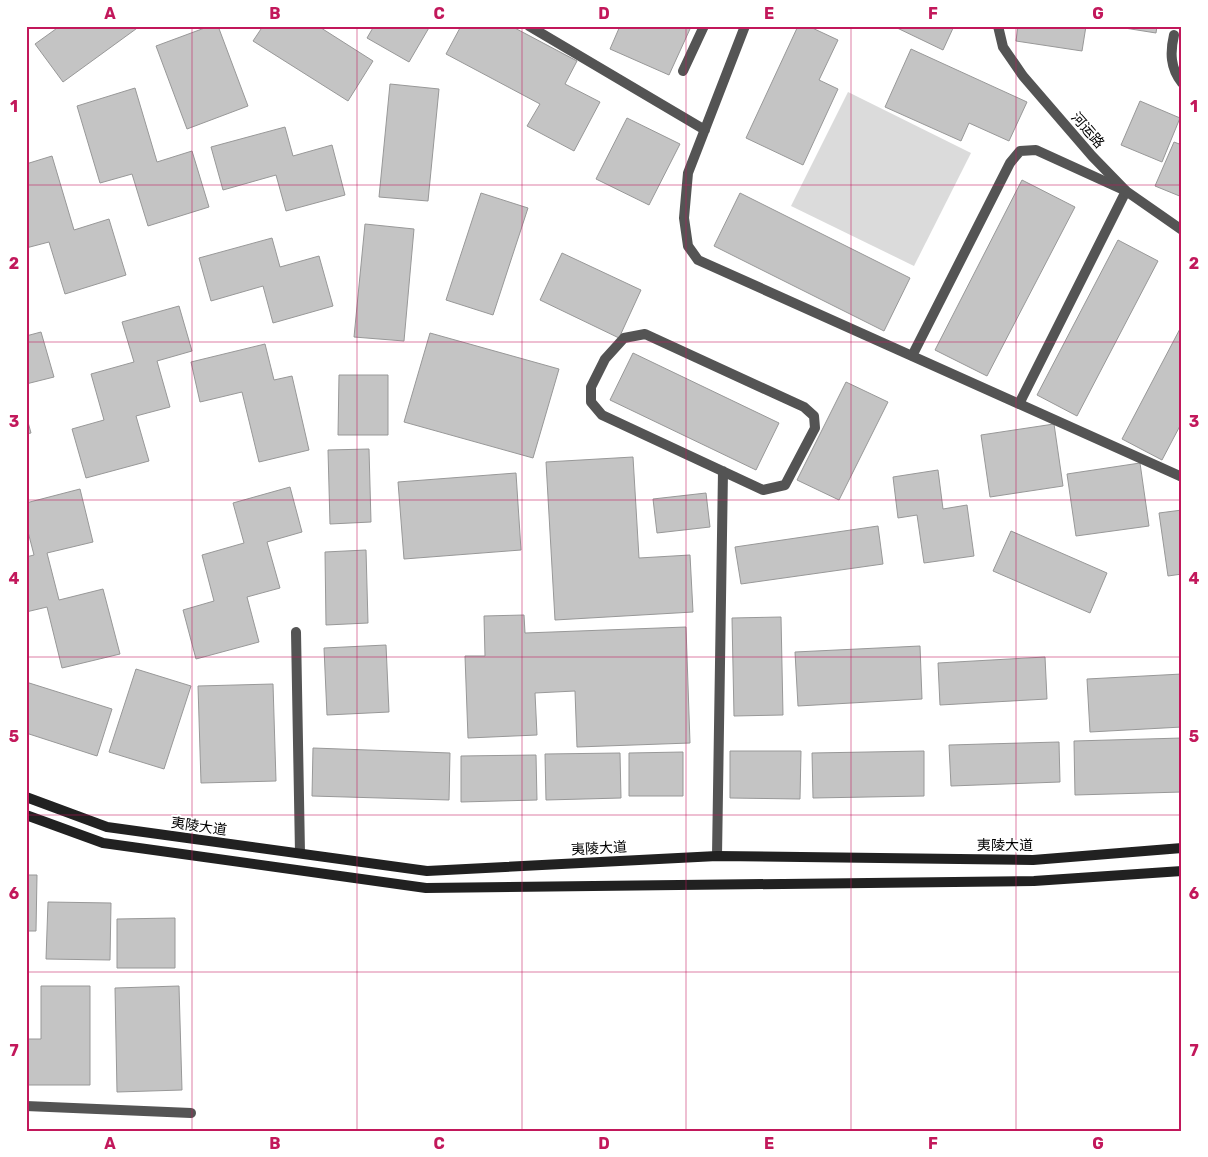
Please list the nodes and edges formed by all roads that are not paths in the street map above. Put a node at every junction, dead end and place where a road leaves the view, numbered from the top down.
1 (529, 26) edge
2 (704, 26) edge
3 (745, 26) edge
4 (998, 26) edge
5 (1174, 35) dead end
6 (683, 71) dead end
7 (1182, 83) edge
8 (705, 130) junction
9 (1126, 191) junction
10 (1182, 230) edge
11 (912, 356) junction
12 (1019, 404) junction
13 (723, 472) junction
14 (1182, 477) edge
15 (296, 632) dead end
16 (26, 797) edge
17 (26, 815) edge
18 (1182, 848) edge
19 (300, 853) junction
20 (718, 856) junction
21 (1182, 871) edge
22 (26, 1106) edge
23 (191, 1113) dead end

1 - 8 street
2 - 6 street
3 - 8 street
4 - 9 street, 河运路
5 - 7 street
8 - 11 street
9 - 10 street, 河运路
9 - 11 street
9 - 12 street
11 - 12 street
12 - 14 street
13 - 13 street
13 - 20 street
15 - 19 street
16 - 19 main road, 夷陵大道
17 - 21 main road
18 - 20 main road, 夷陵大道
19 - 20 main road, 夷陵大道
22 - 23 street

